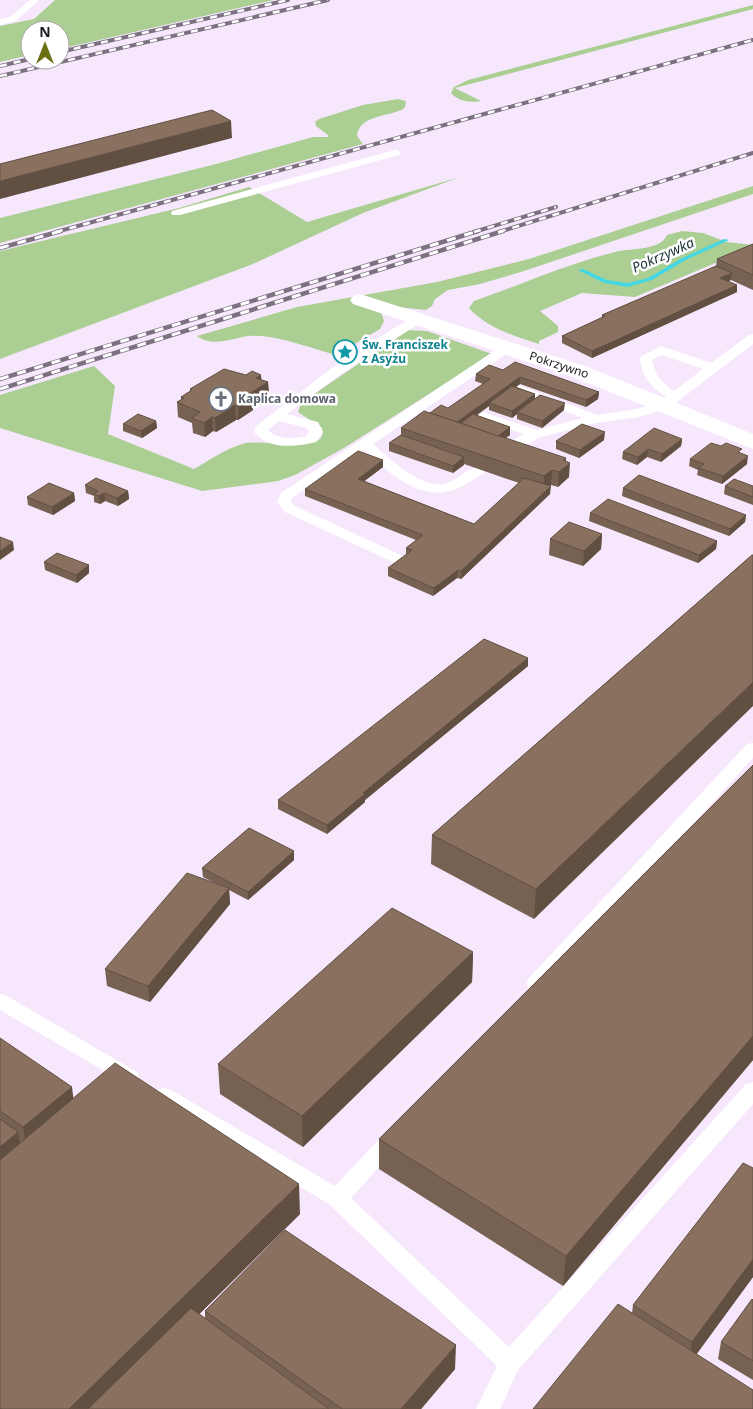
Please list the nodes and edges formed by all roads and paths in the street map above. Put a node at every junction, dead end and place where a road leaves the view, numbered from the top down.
1 (35, 0) edge
2 (0, 22) edge
3 (395, 153) dead end
4 (176, 213) dead end
5 (360, 300) dead end
6 (416, 320) junction
7 (753, 338) edge
8 (506, 348) junction
9 (712, 368) junction
10 (518, 389) edge
11 (669, 401) junction
12 (276, 416) dead end
13 (483, 416) edge
14 (596, 419) junction
15 (536, 434) junction
16 (753, 442) edge
17 (364, 444) junction
18 (503, 452) edge
19 (479, 470) edge
20 (400, 560) edge
21 (753, 748) edge
22 (525, 995) edge
23 (0, 1001) edge
24 (753, 1090) edge
25 (404, 1125) edge
26 (338, 1198) junction
27 (510, 1363) junction
28 (488, 1409) edge

1 - 2 lane
3 - 4 lane
5 - 6 street, Pokrzywno
6 - 8 street, Pokrzywno
6 - 12 lane
7 - 9 lane
8 - 11 street, Pokrzywno
8 - 17 lane
9 - 11 lane
9 - 11 lane
10 - 14 lane
11 - 14 lane
11 - 16 street, Pokrzywno
13 - 15 lane
14 - 15 lane
15 - 18 lane
17 - 19 lane
17 - 20 lane
21 - 22 lane
23 - 26 lane
24 - 27 lane
25 - 26 lane
26 - 27 lane
27 - 28 lane

